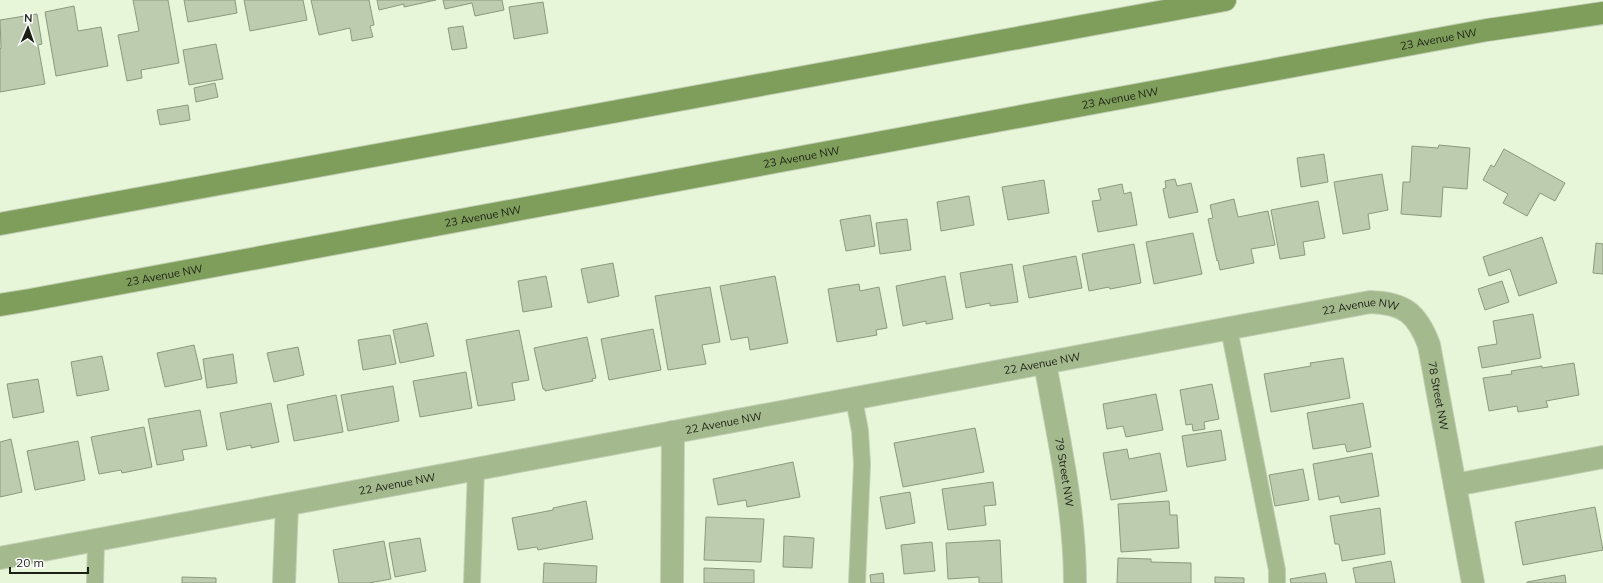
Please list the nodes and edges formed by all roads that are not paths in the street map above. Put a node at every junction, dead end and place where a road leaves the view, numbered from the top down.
1 (1225, 0) edge
2 (1603, 13) edge
3 (0, 224) edge
4 (0, 305) edge
5 (1410, 312) joint
6 (1229, 329) junction
7 (1045, 363) junction
8 (854, 399) junction
9 (673, 432) junction
10 (1603, 457) edge
11 (476, 470) junction
12 (1455, 485) junction
13 (287, 505) junction
14 (96, 540) junction
15 (0, 558) edge
16 (95, 583) edge
17 (284, 583) edge
18 (472, 583) edge
19 (672, 583) edge
20 (857, 583) edge
21 (1075, 583) edge
22 (1277, 583) edge
23 (1473, 583) edge

1 - 3 main road
2 - 4 main road, 23 Avenue NW
5 - 6 street, 22 Avenue NW
5 - 12 street, 78 Street NW
6 - 7 street, 22 Avenue NW
6 - 22 lane
7 - 8 street, 22 Avenue NW
7 - 21 street, 79 Street NW
8 - 9 street, 22 Avenue NW
8 - 20 lane
9 - 11 street, 22 Avenue NW
9 - 19 street, 22 Avenue NW
10 - 12 street
11 - 13 street, 22 Avenue NW
11 - 18 lane
12 - 23 street, 78 Street NW
13 - 14 street, 22 Avenue NW
13 - 17 street
14 - 15 street, 22 Avenue NW
14 - 16 lane

